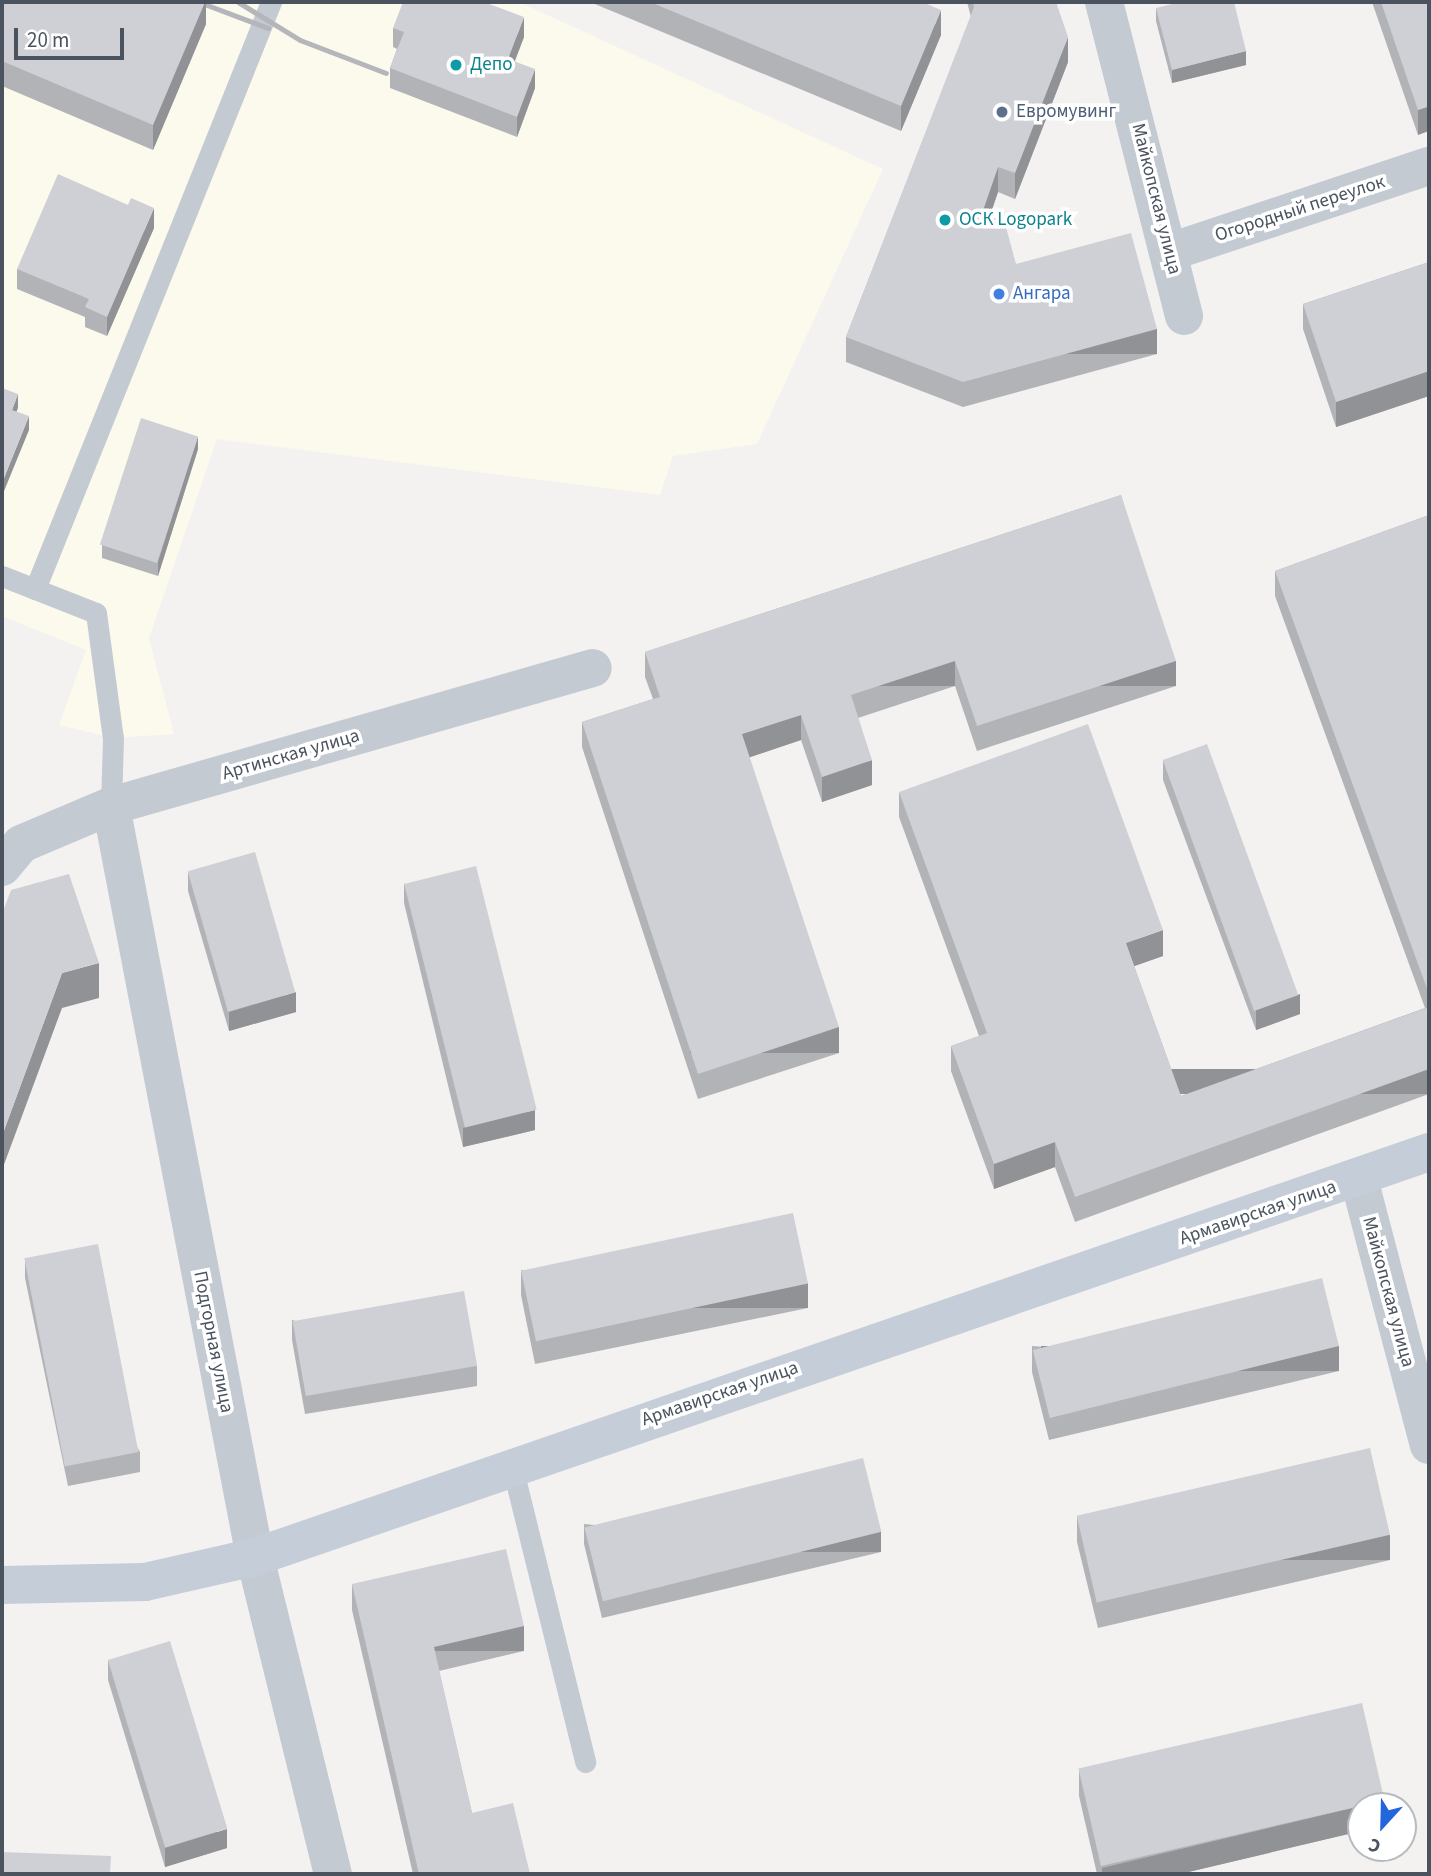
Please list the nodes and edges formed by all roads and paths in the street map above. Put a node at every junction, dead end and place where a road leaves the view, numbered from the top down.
1 (271, 2) edge
2 (1104, 2) edge
3 (1429, 166) edge
4 (1170, 252) junction
5 (1184, 316) dead end
6 (2, 576) edge
7 (35, 589) junction
8 (593, 668) dead end
9 (111, 806) junction
10 (2, 867) edge
11 (1429, 1152) edge
12 (1359, 1179) junction
13 (1429, 1445) edge
14 (512, 1466) junction
15 (255, 1557) junction
16 (2, 1585) edge
17 (585, 1762) dead end
18 (333, 1874) edge

1 - 7 lane
2 - 4 street, Майкопская улица
3 - 4 street, Огородный переулок
4 - 5 street, Майкопская улица
6 - 7 lane
7 - 9 lane
8 - 9 street, Артинская улица
9 - 10 street, Артинская улица
9 - 15 street, Подгорная улица
11 - 12 main road, Армавирская улица
12 - 13 street, Майкопская улица
12 - 14 main road, Армавирская улица
14 - 15 main road, Армавирская улица
14 - 17 lane
15 - 16 main road, Армавирская улица
15 - 18 street, Подгорная улица

